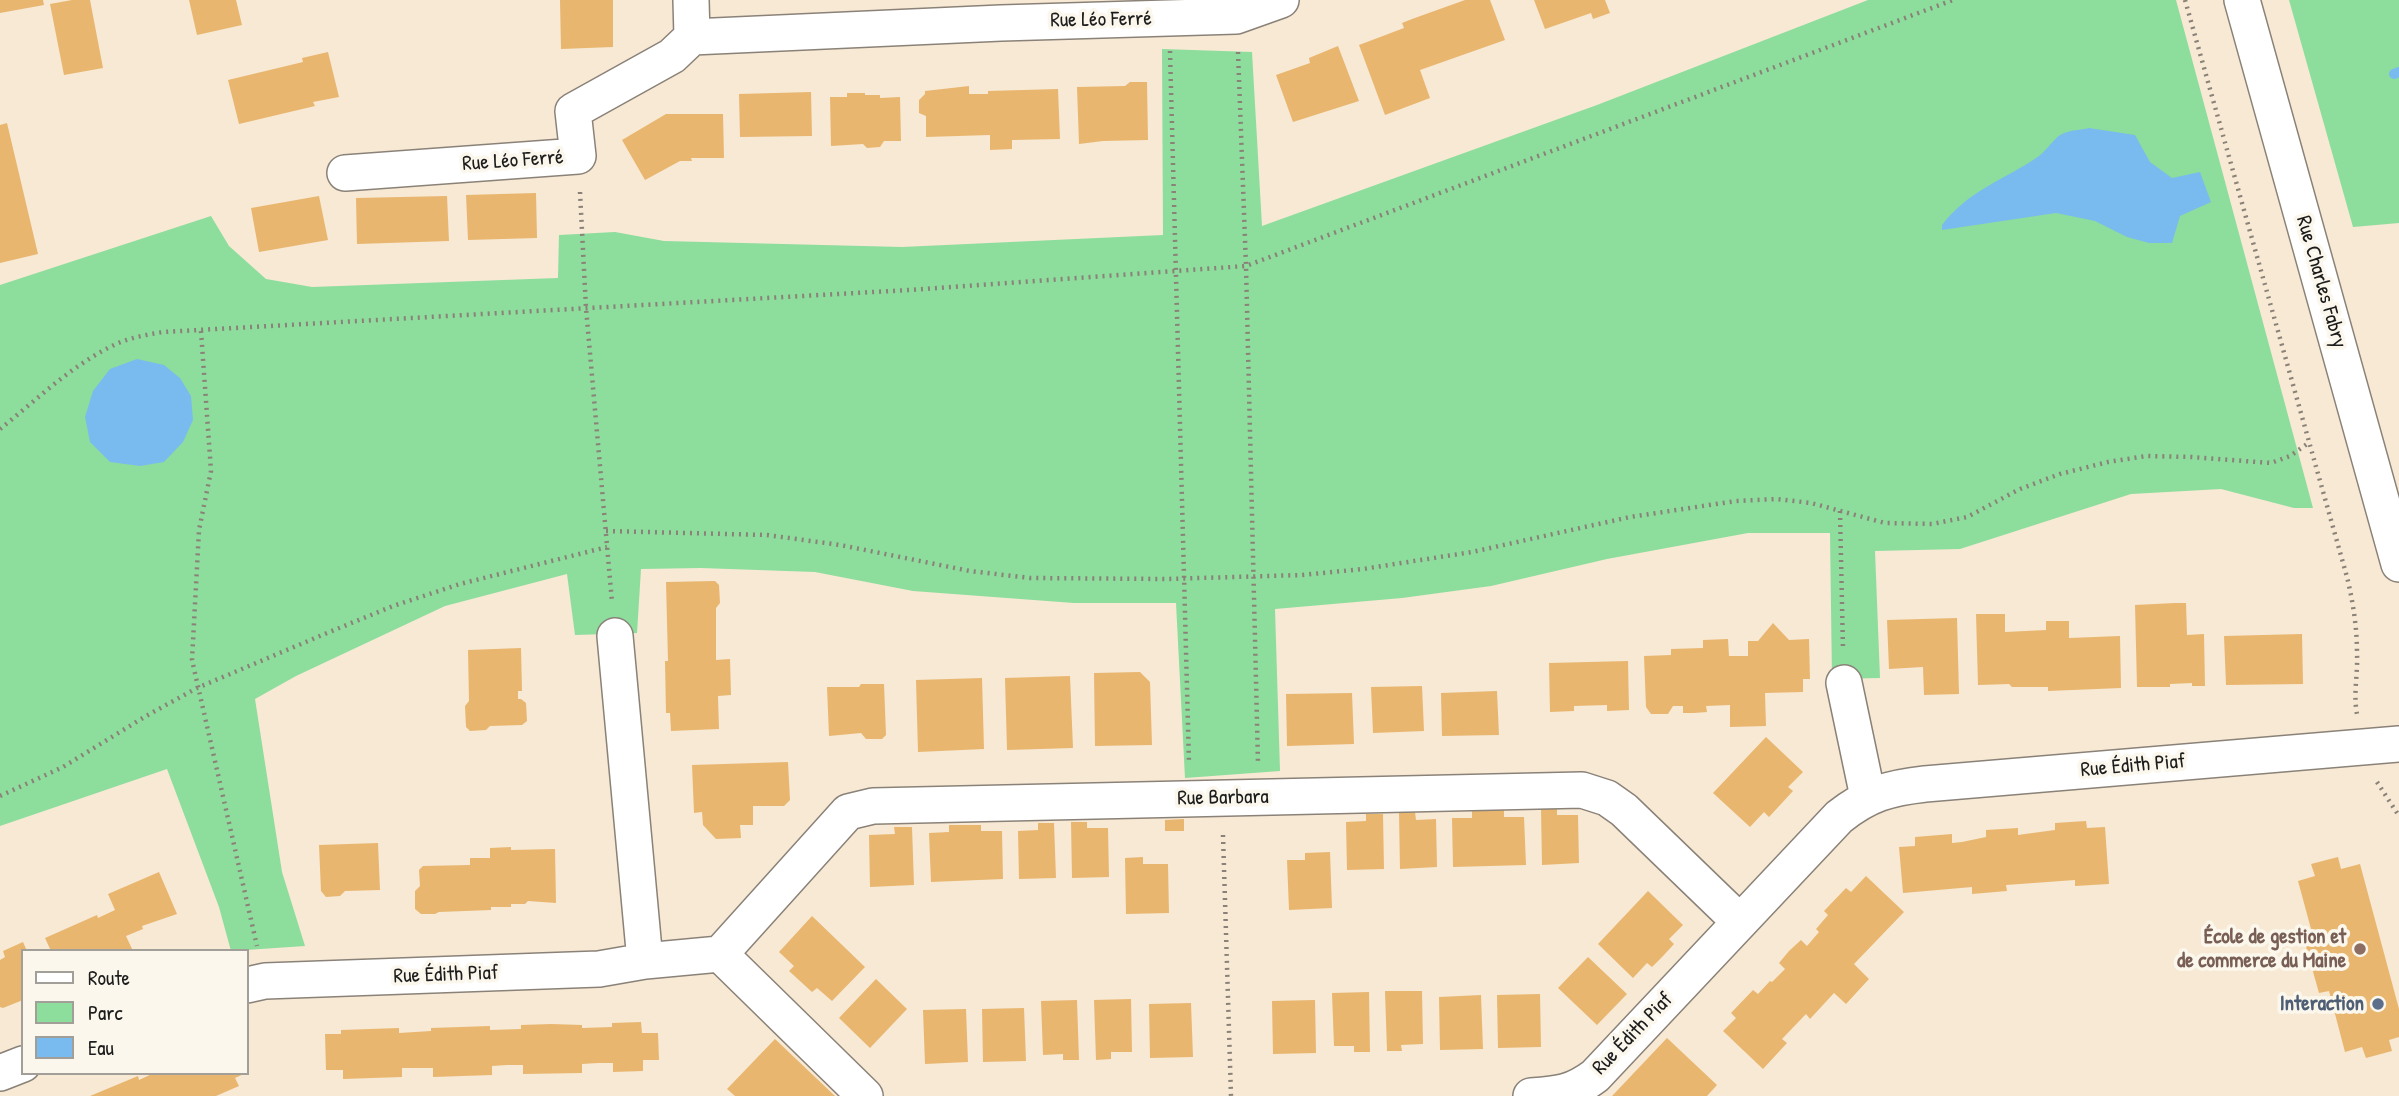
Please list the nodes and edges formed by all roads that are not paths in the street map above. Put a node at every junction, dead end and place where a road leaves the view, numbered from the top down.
1 (691, 0) edge
2 (1281, 0) edge
3 (2242, 0) edge
4 (1001, 11) edge
5 (692, 37) junction
6 (345, 173) dead end
7 (2399, 564) edge
8 (615, 636) road end
9 (1844, 683) road end
10 (2399, 744) edge
11 (1868, 797) junction
12 (1740, 922) junction
13 (720, 954) junction
14 (645, 961) junction
15 (256, 983) edge
16 (21, 1065) edge
17 (0, 1073) edge
18 (865, 1096) edge
19 (1531, 1096) edge

1 - 5 street
2 - 4 street, Rue Léo Ferré
3 - 7 street, Rue Charles Fabry
4 - 5 street, Rue Léo Ferré
5 - 6 street, Rue Léo Ferré
8 - 14 street
9 - 11 street
10 - 11 street, Rue Édith Piaf
11 - 12 street, Rue Édith Piaf
12 - 13 street, Rue Barbara
12 - 19 street, Rue Édith Piaf
13 - 14 street, Rue Édith Piaf
13 - 18 street
14 - 15 street, Rue Édith Piaf
16 - 17 street

